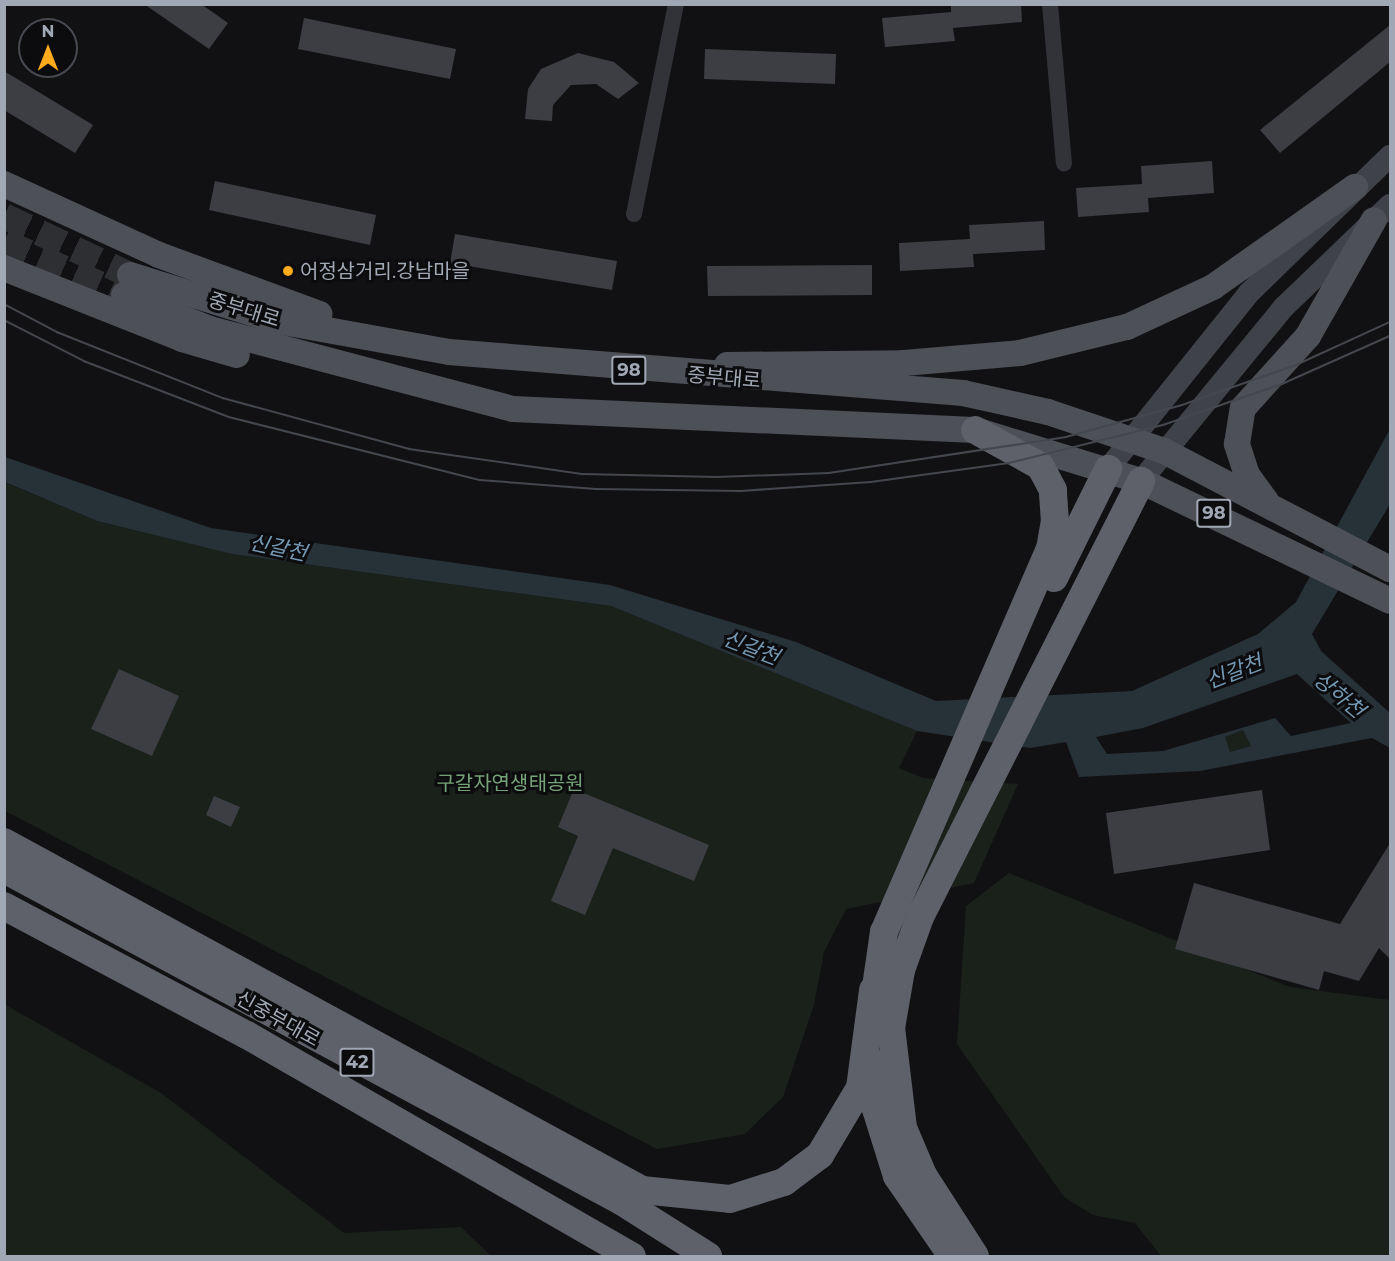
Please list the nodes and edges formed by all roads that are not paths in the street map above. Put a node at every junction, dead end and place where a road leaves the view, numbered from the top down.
1 (676, 4) edge
2 (1050, 4) edge
3 (1390, 156) edge
4 (1064, 163) dead end
5 (4, 184) edge
6 (1355, 187) junction
7 (1382, 213) edge
8 (634, 214) dead end
9 (4, 268) edge
10 (449, 352) junction
11 (630, 370) junction
12 (513, 410) junction
13 (975, 430) junction
14 (1132, 440) junction
15 (1164, 452) junction
16 (1108, 470) junction
17 (1141, 481) junction
18 (1271, 508) junction
19 (1390, 569) edge
20 (1390, 601) edge
21 (936, 813) junction
22 (4, 842) edge
23 (4, 869) edge
24 (4, 906) edge
25 (873, 990) junction
26 (632, 1257) edge
27 (708, 1257) edge
28 (952, 1257) edge
29 (975, 1257) edge

1 - 8 street
2 - 4 street
3 - 6 main road
5 - 10 main road
6 - 11 main road
6 - 14 main road
7 - 15 main road
7 - 18 main road
9 - 12 main road
10 - 11 main road, 중부대로 / 98
10 - 12 main road, 중부대로 / 98
11 - 14 main road, 중부대로 / 98
12 - 13 main road, 중부대로 / 98
13 - 16 main road, 중부대로 / 98
13 - 21 highway
14 - 15 main road, 중부대로 / 98
14 - 16 main road
15 - 17 main road
15 - 18 main road, 중부대로 / 98
16 - 17 main road, 중부대로 / 98
16 - 21 highway
17 - 20 main road, 중부대로 / 98
17 - 29 highway
18 - 19 main road, 중부대로 / 98
21 - 25 highway
22 - 25 highway
23 - 27 highway, 신중부대로 / 42
24 - 26 highway, 신중부대로 / 42
25 - 28 highway

